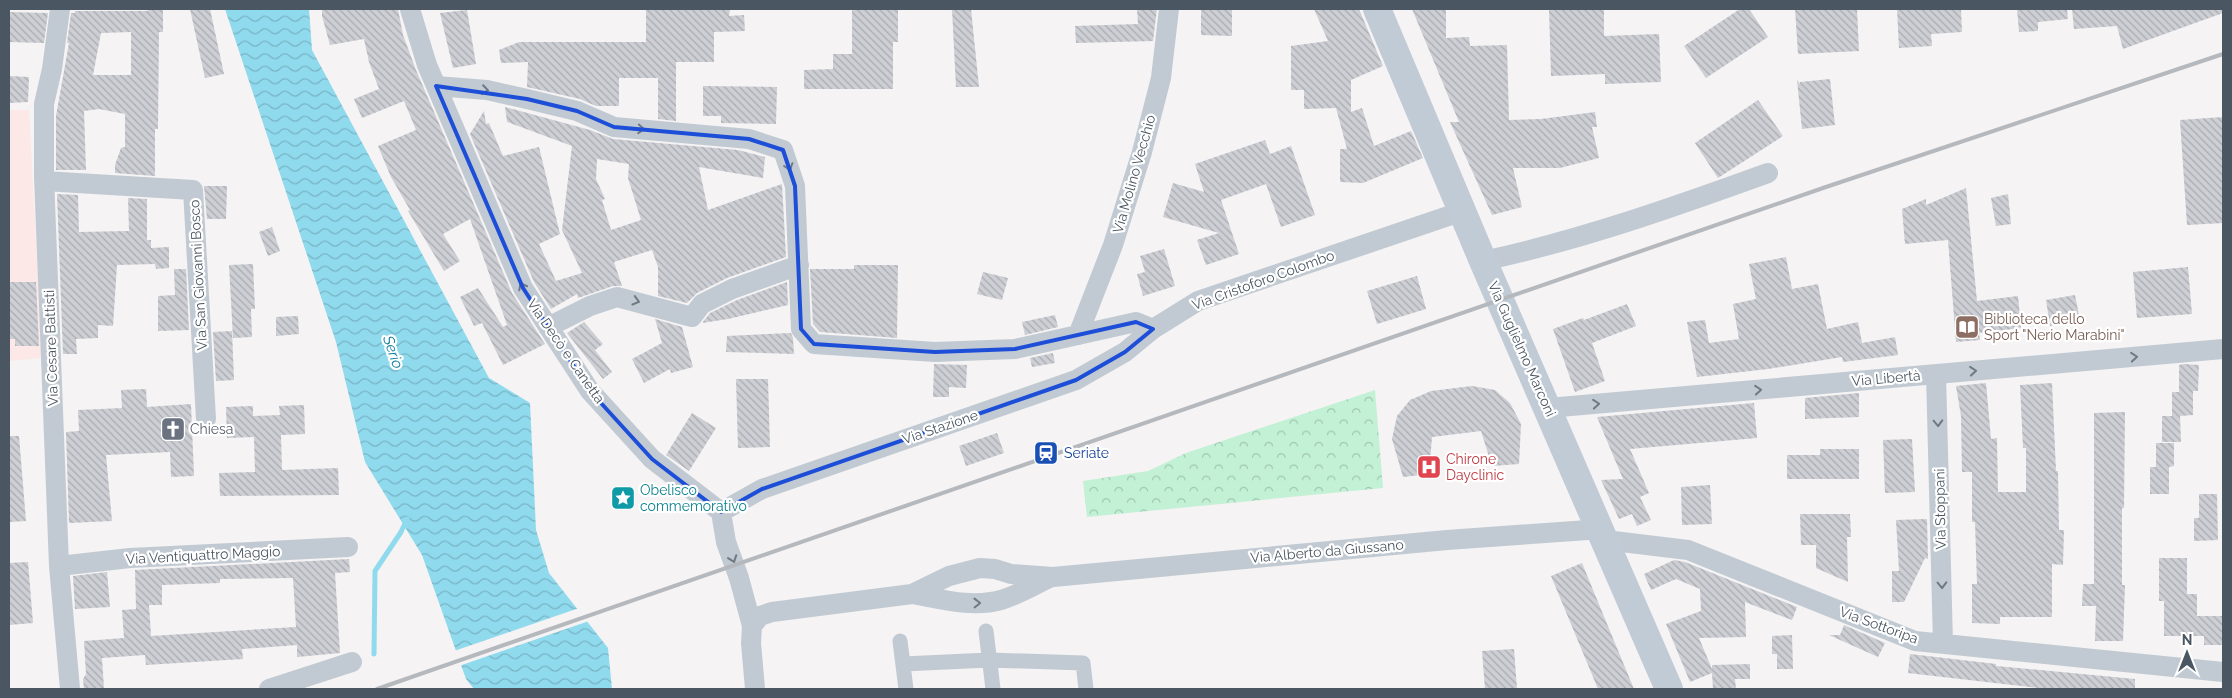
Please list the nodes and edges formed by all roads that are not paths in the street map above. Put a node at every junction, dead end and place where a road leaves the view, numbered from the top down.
1 (60, 9) edge
2 (410, 9) edge
3 (1170, 9) edge
4 (1377, 9) edge
5 (436, 86) junction
6 (1768, 173) dead end
7 (44, 180) junction
8 (1463, 211) junction
9 (1483, 261) junction
10 (798, 265) junction
11 (548, 327) junction
12 (1153, 329) junction
13 (1078, 335) junction
14 (2223, 349) edge
15 (1936, 374) junction
16 (1548, 408) junction
17 (206, 419) dead end
18 (720, 512) junction
19 (1603, 534) junction
20 (348, 547) dead end
21 (59, 566) junction
22 (1011, 574) junction
23 (949, 576) junction
24 (1053, 577) junction
25 (912, 594) junction
26 (1015, 594) junction
27 (950, 600) junction
28 (752, 626) junction
29 (986, 632) dead end
30 (900, 641) dead end
31 (1943, 644) junction
32 (989, 660) junction
33 (352, 662) dead end
34 (903, 664) junction
35 (2223, 672) edge
36 (70, 689) edge
37 (269, 689) edge
38 (755, 689) edge
39 (906, 689) edge
40 (993, 689) edge
41 (1086, 689) edge
42 (1669, 689) edge

1 - 7 street, Via Cesare Battisti
2 - 5 street, Via Decò e Canetta
3 - 13 street, Via Molino Vecchio
4 - 8 main road, Via Guglielmo Marconi
5 -> 10 street
11 -> 5 street, Via Decò e Canetta
6 - 9 street
7 - 17 street, Via San Giovanni Bosco
7 - 21 street, Via Cesare Battisti
8 - 9 main road, Via Guglielmo Marconi
8 - 12 street, Via Cristoforo Colombo
9 - 16 main road, Via Guglielmo Marconi
11 -> 10 street
10 - 13 street
11 - 18 street, Via Decò e Canetta
12 - 13 street
12 - 18 street, Via Stazione
15 -> 14 street, Via Libertà
16 -> 15 street, Via Libertà
15 -> 31 street, Via Stoppani
16 - 19 main road, Via Guglielmo Marconi
18 -> 28 street
19 - 24 street, Via Alberto da Giussano
19 - 31 street, Via Sottoripa
19 - 42 main road, Via Guglielmo Marconi
20 - 21 street, Via Ventiquattro Maggio
21 - 36 street, Via Cesare Battisti
22 - 23 street
22 - 24 street
22 - 26 street
23 - 25 street
23 - 27 street
24 - 26 street
25 - 27 street
25 - 28 street
27 -> 26 street
28 - 38 street
29 - 32 street
30 - 34 street
31 - 35 street, Via Sottoripa
32 - 34 street
32 - 40 street
32 - 41 street
33 - 37 street
34 - 39 street

